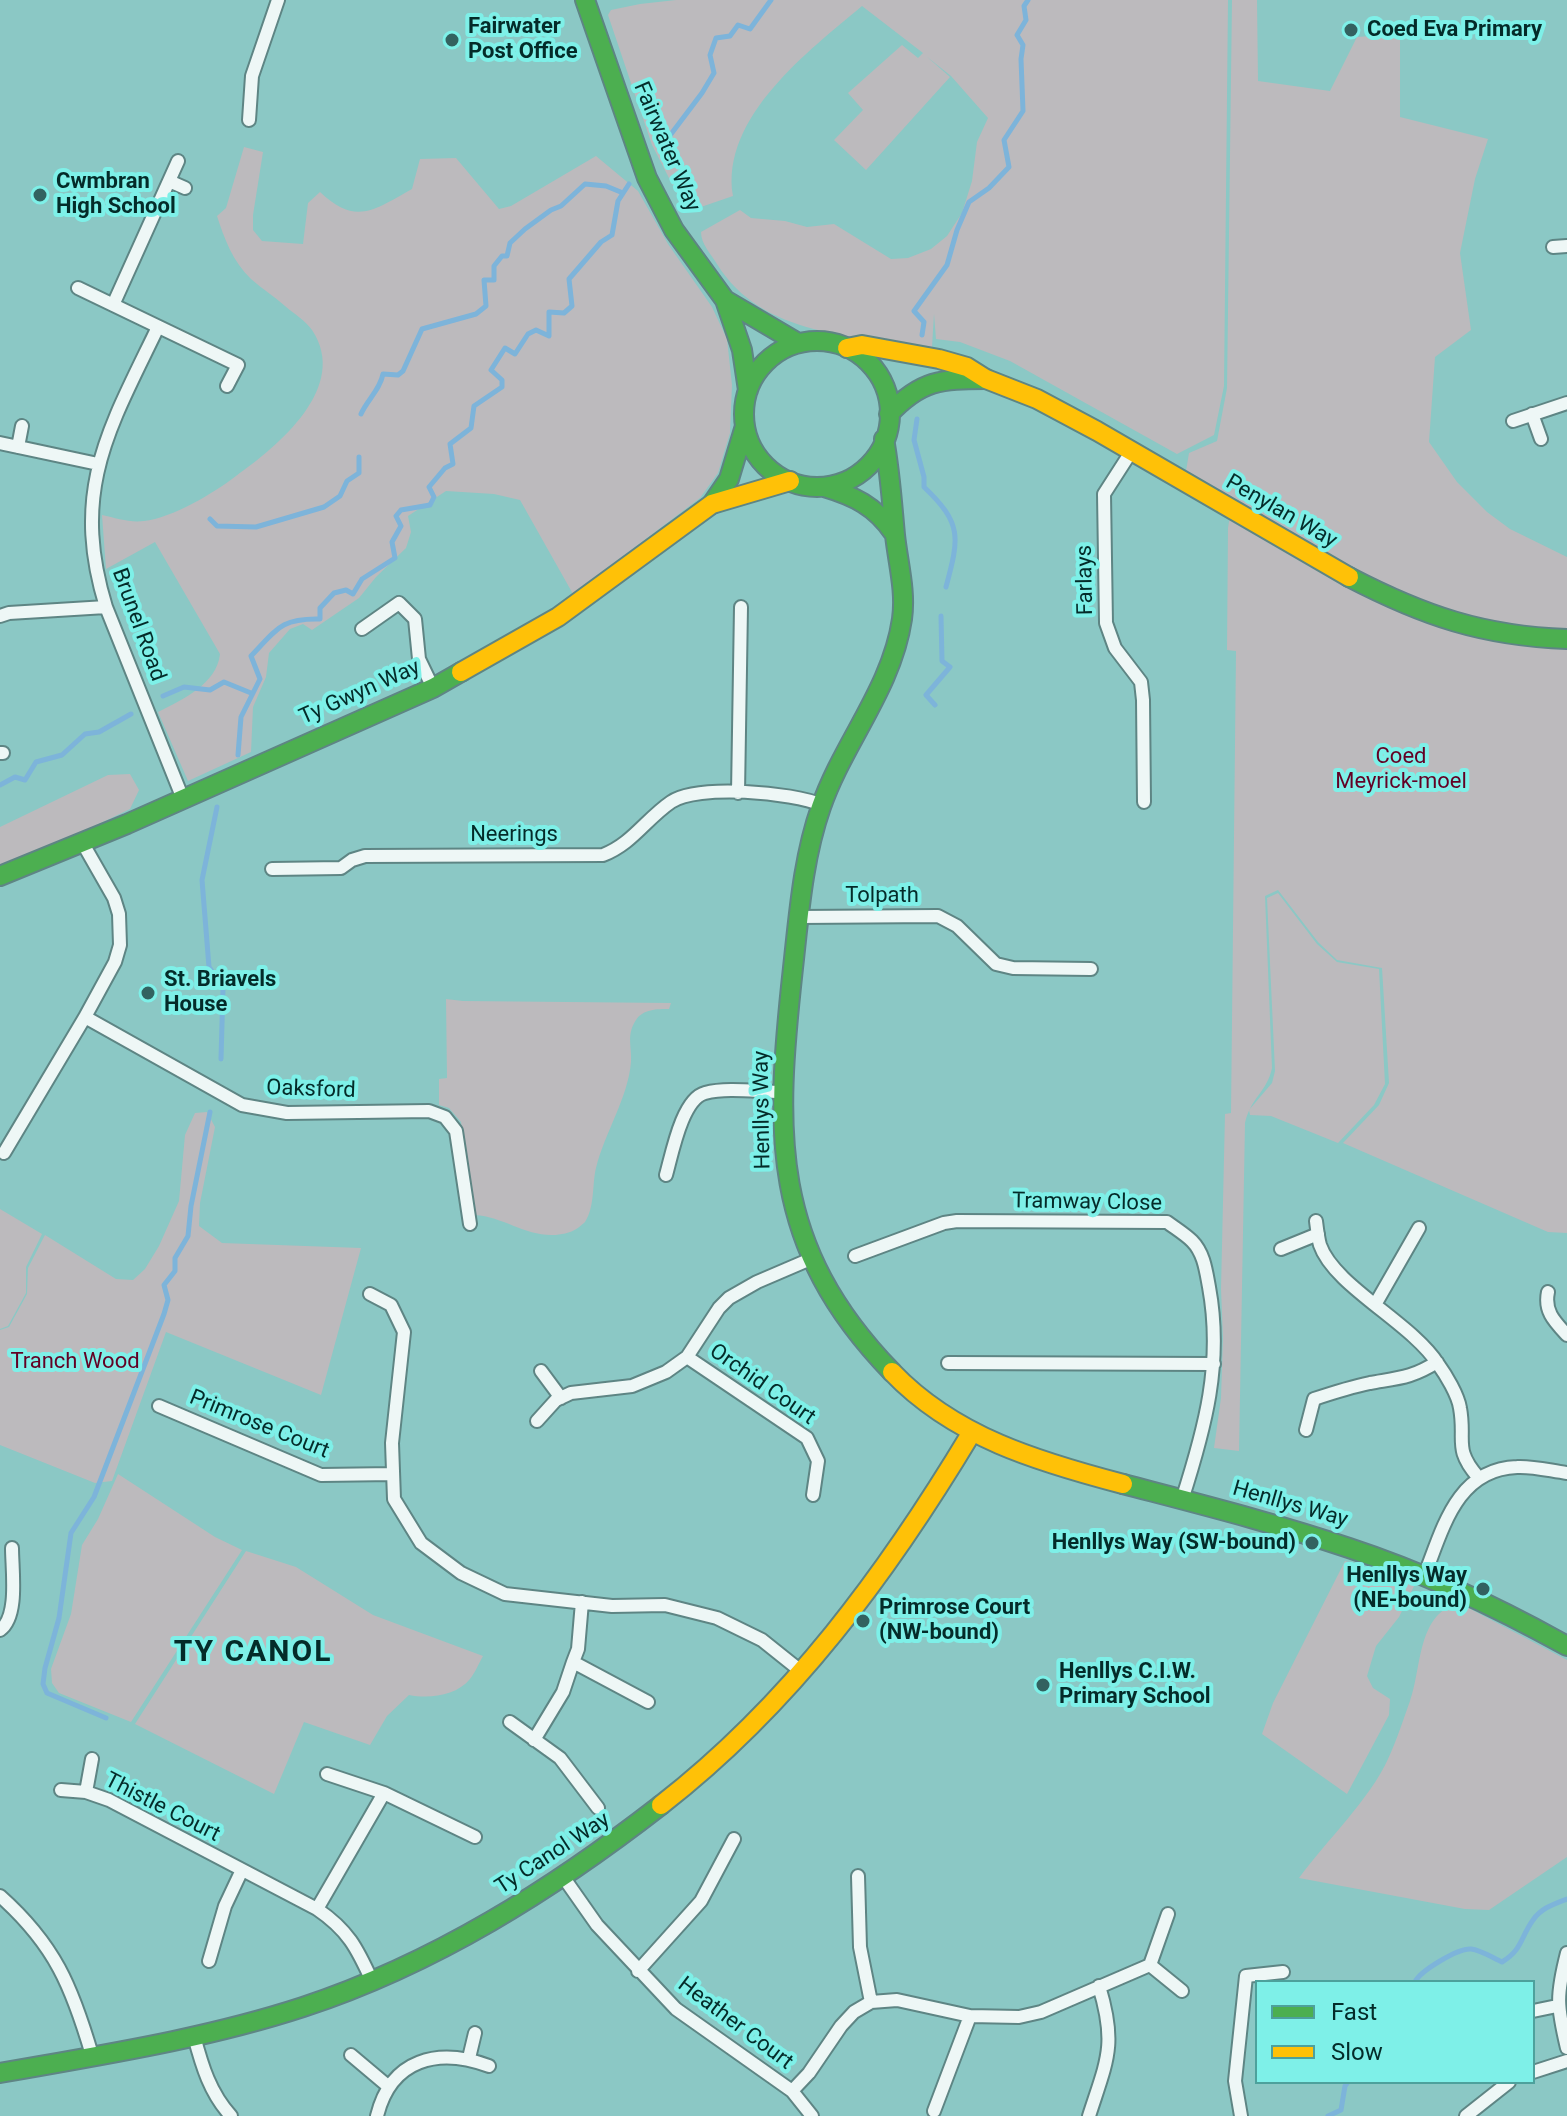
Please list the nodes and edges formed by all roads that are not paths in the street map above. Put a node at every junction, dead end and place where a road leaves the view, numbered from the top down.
1 (278, 0) edge
2 (585, 0) edge
3 (249, 120) dead end
4 (178, 161) dead end
5 (169, 181) junction
6 (185, 188) dead end
7 (1567, 246) edge
8 (1553, 247) dead end
9 (78, 288) dead end
10 (725, 300) junction
11 (113, 305) junction
12 (158, 327) junction
13 (798, 343) junction
14 (847, 348) junction
15 (986, 379) junction
16 (227, 386) dead end
17 (748, 390) junction
18 (1567, 403) edge
19 (889, 414) junction
20 (1532, 414) junction
21 (1513, 421) dead end
22 (745, 424) junction
23 (22, 426) dead end
24 (884, 439) junction
25 (1541, 439) dead end
26 (0, 443) edge
27 (18, 447) junction
28 (1131, 452) junction
29 (98, 464) junction
30 (790, 481) junction
31 (821, 486) junction
32 (712, 504) junction
33 (895, 535) junction
34 (106, 607) junction
35 (741, 607) dead end
36 (0, 616) edge
37 (362, 629) dead end
38 (1567, 639) edge
39 (433, 688) junction
40 (738, 793) junction
41 (183, 799) junction
42 (1144, 802) dead end
43 (822, 805) junction
44 (82, 842) junction
45 (272, 869) dead end
46 (0, 876) edge
47 (799, 917) junction
48 (1091, 969) dead end
49 (85, 1017) junction
50 (781, 1092) junction
51 (4, 1153) dead end
52 (666, 1175) dead end
53 (470, 1224) dead end
54 (1419, 1228) dead end
55 (1281, 1249) dead end
56 (855, 1256) dead end
57 (813, 1258) junction
58 (1548, 1292) dead end
59 (370, 1294) dead end
60 (1376, 1303) junction
61 (1567, 1335) edge
62 (687, 1357) junction
63 (1437, 1362) junction
64 (948, 1363) dead end
65 (1214, 1364) junction
66 (541, 1371) dead end
67 (561, 1398) junction
68 (159, 1406) dead end
69 (537, 1421) dead end
70 (1306, 1430) dead end
71 (972, 1432) junction
72 (1567, 1473) edge
73 (393, 1474) junction
74 (1478, 1477) junction
75 (813, 1495) dead end
76 (1182, 1500) junction
77 (12, 1548) dead end
78 (1425, 1574) junction
79 (582, 1602) junction
80 (0, 1630) edge
81 (1567, 1646) edge
82 (573, 1662) junction
83 (802, 1672) junction
84 (648, 1702) dead end
85 (510, 1722) dead end
86 (534, 1740) junction
87 (92, 1759) dead end
88 (327, 1774) dead end
89 (61, 1790) dead end
90 (86, 1792) junction
91 (384, 1793) junction
92 (598, 1808) dead end
93 (475, 1837) dead end
94 (734, 1839) dead end
95 (241, 1872) junction
96 (858, 1876) dead end
97 (564, 1878) junction
98 (0, 1896) edge
99 (317, 1909) junction
100 (1168, 1914) dead end
101 (1567, 1953) edge
102 (209, 1961) dead end
103 (1150, 1965) junction
104 (638, 1971) junction
105 (1283, 1972) dead end
106 (372, 1981) junction
107 (1099, 1986) junction
108 (1182, 1991) dead end
109 (871, 2002) junction
110 (1557, 2006) junction
111 (1535, 2011) edge
112 (970, 2016) junction
113 (475, 2033) dead end
114 (194, 2036) junction
115 (1567, 2048) edge
116 (92, 2055) junction
117 (351, 2055) dead end
118 (469, 2058) junction
119 (1567, 2061) edge
120 (489, 2066) dead end
121 (1535, 2071) edge
122 (0, 2073) edge
123 (1506, 2084) edge
124 (389, 2087) junction
125 (792, 2091) junction
126 (934, 2111) dead end
127 (227, 2115) edge
128 (377, 2116) edge
129 (812, 2116) edge
130 (1089, 2116) edge
131 (1241, 2116) edge
132 (1466, 2116) edge

1 - 3 street
2 - 10 street, Fairwater Way
4 - 5 street
5 - 6 street
5 - 11 street
7 - 8 street
9 - 11 street
10 - 13 street, Fairwater Way
10 - 17 street, Fairwater Way
11 - 12 street
12 - 16 street
12 - 29 street, Brunel Road
13 - 14 street
13 - 17 street
14 - 15 street, Penylan Way
14 - 19 street
15 - 19 street, Penylan Way
15 - 28 street, Penylan Way
17 - 22 street
18 - 20 street
19 - 24 street
20 - 21 street
20 - 25 street
22 - 30 street
22 - 32 street, Ty Gwyn Way
23 - 27 street
24 - 31 street
24 - 33 street, Henllys Way
26 - 27 street
27 - 29 street
28 - 38 street, Penylan Way
28 - 42 street, Farlays
29 - 34 street, Brunel Road
30 - 31 street
30 - 32 street, Ty Gwyn Way
31 - 33 street, Henllys Way
32 - 39 street, Ty Gwyn Way
33 - 43 street, Henllys Way
34 - 36 street
34 - 41 street, Brunel Road
35 - 40 street
37 - 39 street
39 - 41 street, Ty Gwyn Way
40 - 43 street, Neerings
40 - 45 street, Neerings
41 - 44 street, Ty Gwyn Way
43 - 47 street, Henllys Way
44 - 46 street, Ty Gwyn Way
44 - 49 street
47 - 48 street, Tolpath
47 - 50 street, Henllys Way
49 - 51 street
49 - 53 street, Oaksford
50 - 52 street
50 - 57 street, Henllys Way
54 - 60 street
55 - 60 street
56 - 65 street, Tramway Close
57 - 62 street, Orchid Court
57 - 71 street, Henllys Way
58 - 61 street
59 - 73 street
60 - 63 street
62 - 67 street, Orchid Court
62 - 75 street, Orchid Court
63 - 70 street
63 - 74 street
64 - 65 street
65 - 76 street, Tramway Close
66 - 67 street
67 - 69 street
68 - 73 street, Primrose Court
71 - 76 street, Henllys Way
71 - 83 street, Ty Canol Way
72 - 74 street
73 - 79 street
74 - 78 street
76 - 78 street, Henllys Way
77 - 80 street
78 - 81 street, Henllys Way
79 - 82 street
79 - 83 street
82 - 84 street
82 - 86 street
83 - 97 street, Ty Canol Way
85 - 86 street
86 - 92 street
87 - 90 street
88 - 91 street
89 - 90 street, Thistle Court
90 - 95 street, Thistle Court
91 - 93 street
91 - 99 street
94 - 104 street
95 - 99 street, Thistle Court
95 - 102 street
96 - 109 street
97 - 104 street, Heather Court
97 - 106 street, Ty Canol Way
98 - 116 street
99 - 106 street, Thistle Court
100 - 103 street
101 - 110 street
103 - 107 street
103 - 108 street
104 - 125 street, Heather Court
105 - 131 street
106 - 114 street, Ty Canol Way
107 - 112 street
107 - 130 street
109 - 112 street
109 - 125 street, Heather Court
110 - 111 street
110 - 115 street
112 - 126 street
113 - 118 street
114 - 116 street, Ty Canol Way
114 - 127 street
116 - 122 street, Ty Canol Way
117 - 124 street
118 - 120 street
118 - 124 street
119 - 121 street
123 - 132 street
124 - 128 street
125 - 129 street

